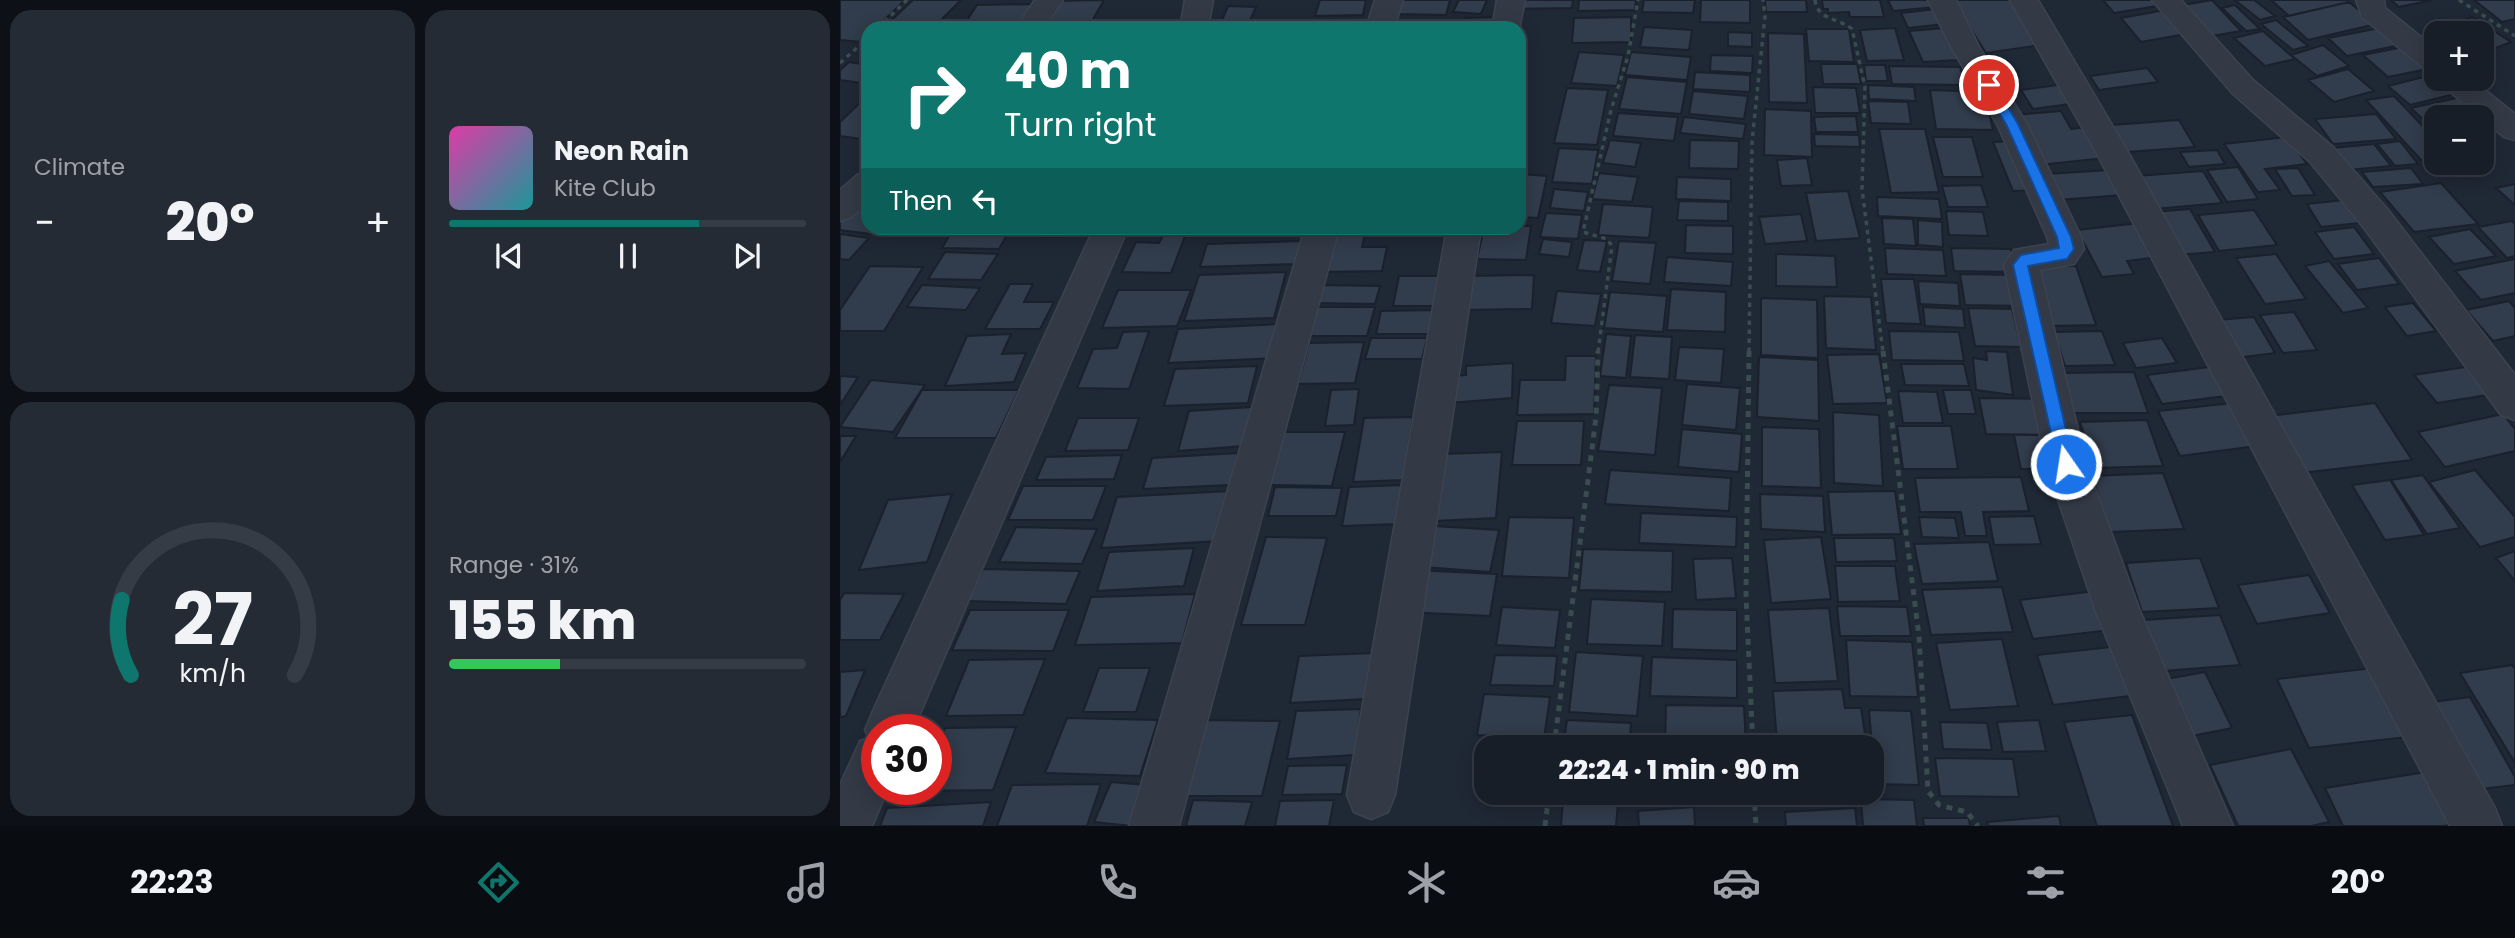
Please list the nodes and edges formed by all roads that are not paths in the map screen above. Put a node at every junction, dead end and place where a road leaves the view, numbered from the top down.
1 (1049, 0) edge
2 (1199, 0) edge
3 (1389, 0) edge
4 (1511, 0) edge
5 (1942, 0) edge
6 (2024, 0) edge
7 (2166, 0) edge
8 (2370, 0) edge
9 (1035, 21) edge
10 (1195, 21) edge
11 (1382, 21) edge
12 (1507, 21) edge
13 (2424, 54) edge
14 (2468, 91) edge
15 (2515, 130) edge
16 (861, 190) edge
17 (840, 209) edge
18 (1108, 235) edge
19 (1319, 235) edge
20 (1463, 235) edge
21 (2515, 404) edge
22 (896, 714) edge
23 (861, 794) edge
24 (1371, 795) dead end
25 (847, 826) edge
26 (1154, 826) edge
27 (2208, 826) edge
28 (2477, 826) edge

1 - 9 street
2 - 10 street
3 - 11 street
4 - 12 street
5 - 27 street
6 - 28 street
7 - 21 street
8 - 13 street
14 - 15 street
16 - 17 street
18 - 22 street
19 - 26 street
20 - 24 street
23 - 25 street

